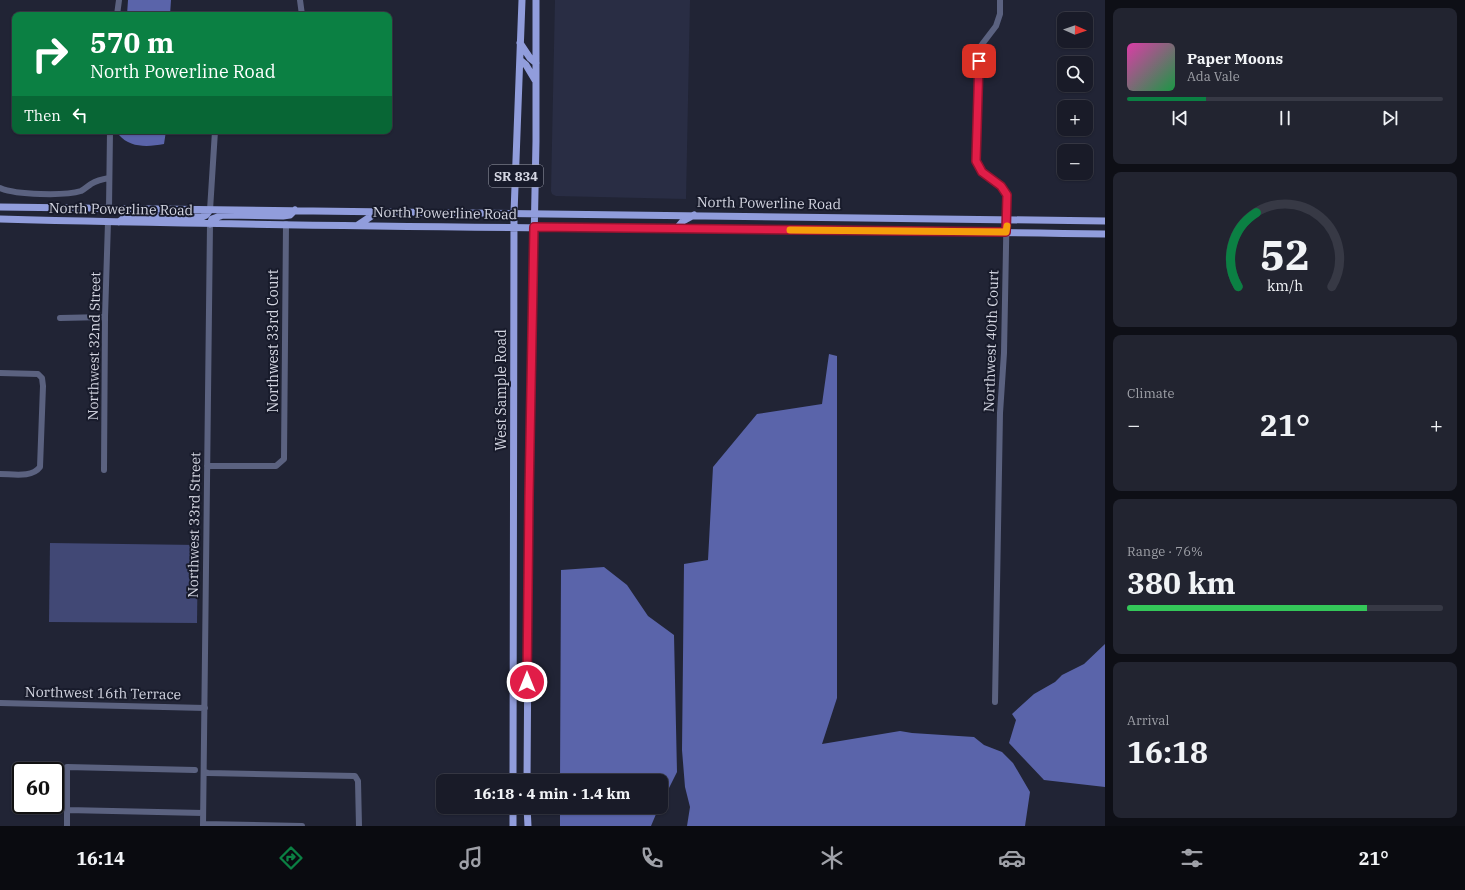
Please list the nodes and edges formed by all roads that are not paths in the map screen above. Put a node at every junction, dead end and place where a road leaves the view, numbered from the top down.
1 (119, 0) edge
2 (300, 0) edge
3 (522, 0) edge
4 (536, 0) edge
5 (1000, 0) edge
6 (117, 12) edge
7 (302, 12) edge
8 (520, 42) junction
9 (520, 60) junction
10 (536, 63) junction
11 (536, 82) junction
12 (110, 134) edge
13 (215, 134) edge
14 (109, 178) junction
15 (0, 188) edge
16 (0, 207) edge
17 (109, 208) junction
18 (210, 210) junction
19 (294, 210) junction
20 (376, 211) junction
21 (514, 213) junction
22 (534, 214) junction
23 (694, 215) junction
24 (836, 217) junction
25 (0, 219) edge
26 (1007, 220) junction
27 (1105, 221) edge
28 (108, 222) junction
29 (119, 222) junction
30 (210, 224) junction
31 (286, 224) junction
32 (358, 225) junction
33 (514, 227) junction
34 (534, 227) junction
35 (677, 228) junction
36 (819, 230) junction
37 (853, 230) junction
38 (1006, 232) junction
39 (1105, 234) edge
40 (105, 317) junction
41 (60, 318) dead end
42 (0, 373) edge
43 (207, 466) junction
44 (104, 470) dead end
45 (0, 474) edge
46 (995, 702) dead end
47 (0, 703) edge
48 (205, 708) junction
49 (195, 770) dead end
50 (204, 772) junction
51 (513, 774) edge
52 (527, 774) edge
53 (67, 810) junction
54 (204, 813) junction
55 (513, 814) edge
56 (527, 814) edge
57 (203, 825) edge
58 (67, 826) edge
59 (302, 826) edge
60 (359, 826) edge
61 (513, 826) edge
62 (528, 826) edge

1 - 6 street
2 - 7 street
3 - 8 main road, West Sample Road / SR 834
4 - 10 main road, West Sample Road / SR 834
5 - 26 street, Northwest 40th Court
8 - 9 main road, West Sample Road / SR 834
8 - 10 main road
9 - 11 main road
9 - 21 main road, West Sample Road / SR 834
10 - 11 main road, West Sample Road / SR 834
11 - 22 main road, West Sample Road / SR 834
12 - 14 street
13 - 18 street
14 - 15 street
14 - 17 street
16 - 17 main road, North Powerline Road
17 - 18 main road, North Powerline Road
18 - 19 main road, North Powerline Road
18 - 29 main road
19 - 20 main road, North Powerline Road
19 - 30 main road
20 - 21 main road, North Powerline Road
20 - 32 main road
21 - 22 main road, North Powerline Road
21 - 33 main road, West Sample Road / SR 834
22 - 23 main road, North Powerline Road
22 - 34 main road, West Sample Road / SR 834
23 - 24 main road, North Powerline Road
23 - 35 main road
24 - 26 main road, North Powerline Road
24 - 36 main road
24 - 37 main road
25 - 28 main road, North Powerline Road
26 - 27 main road, North Powerline Road
26 - 38 street, Northwest 40th Court
28 - 29 main road, North Powerline Road
28 - 40 street, Northwest 32nd Street
29 - 30 main road, North Powerline Road
30 - 31 main road, North Powerline Road
30 - 43 street, Northwest 33rd Street
31 - 32 main road, North Powerline Road
31 - 43 street, Northwest 33rd Court
32 - 33 main road, North Powerline Road
33 - 34 main road, North Powerline Road
33 - 51 main road, West Sample Road / SR 834
34 - 35 main road, North Powerline Road
34 - 52 main road, West Sample Road / SR 834
35 - 36 main road, North Powerline Road
36 - 37 main road, North Powerline Road
37 - 38 main road, North Powerline Road
38 - 39 main road, North Powerline Road
38 - 46 street, Northwest 40th Court
40 - 41 street
40 - 44 street, Northwest 32nd Street
42 - 45 street
43 - 48 street, Northwest 33rd Street
47 - 48 street, Northwest 16th Terrace
48 - 50 street, Northwest 33rd Street
49 - 53 street
50 - 54 street, Northwest 33rd Street
50 - 60 street
53 - 54 street
53 - 58 street
54 - 57 street, Northwest 33rd Street
55 - 61 main road
56 - 62 main road
57 - 59 street

